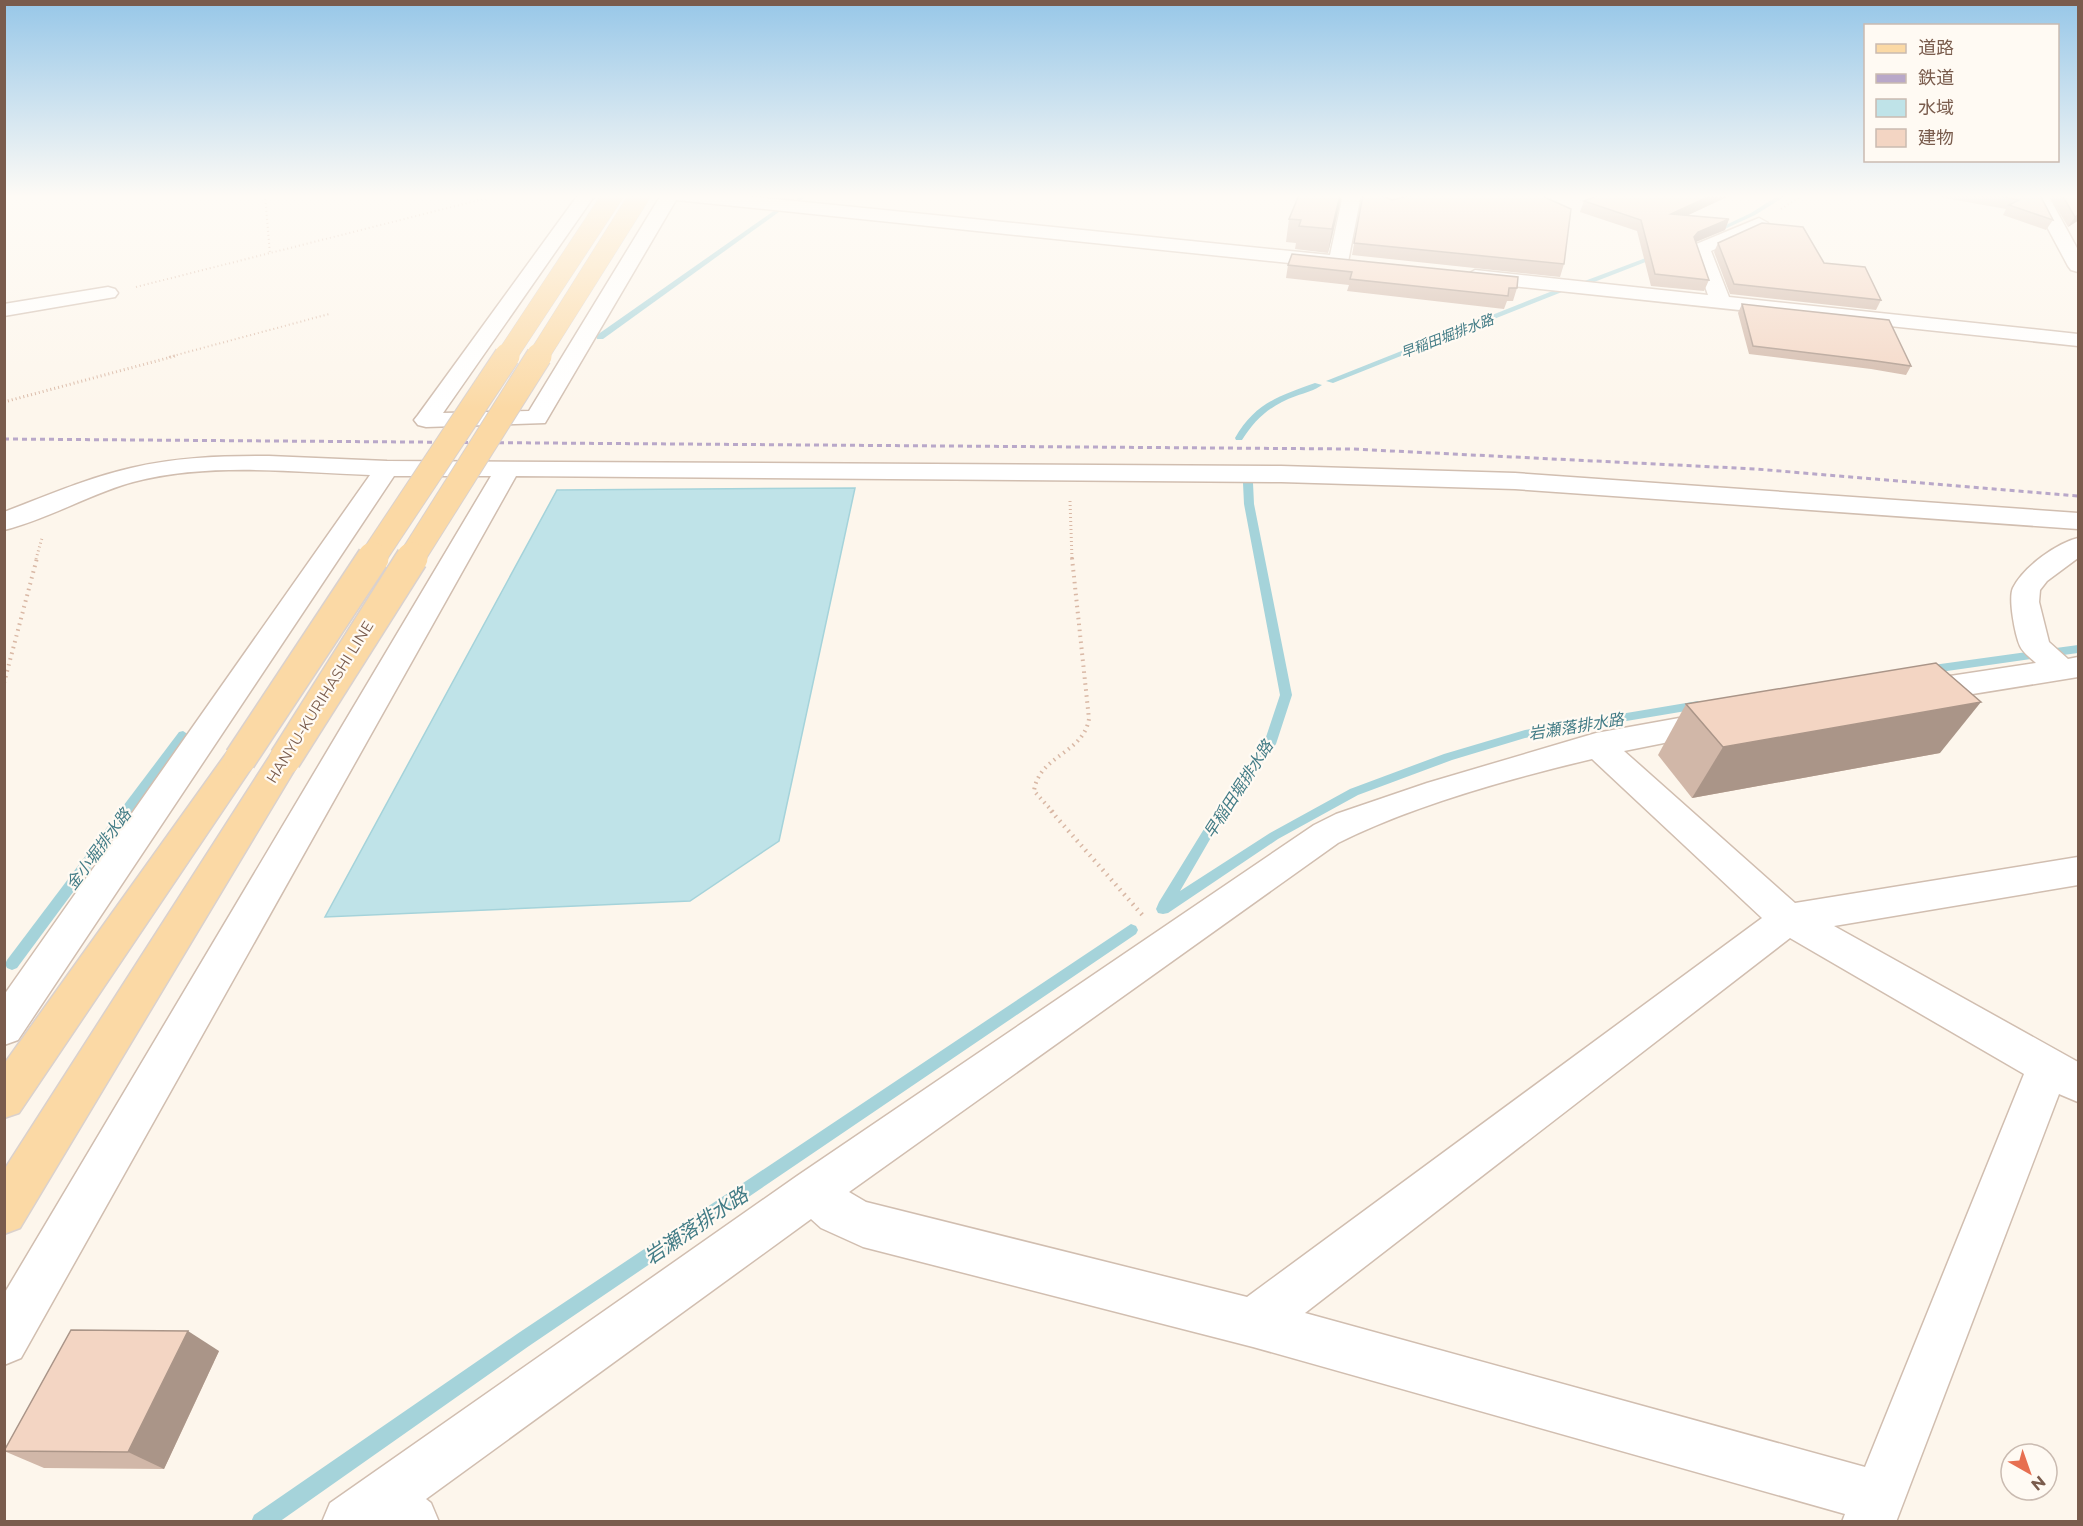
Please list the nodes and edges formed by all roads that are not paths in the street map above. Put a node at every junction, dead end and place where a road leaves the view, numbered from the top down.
1 (536, 266) edge
2 (566, 266) edge
3 (595, 266) edge
4 (628, 266) edge
5 (1707, 266) edge
6 (1454, 274) edge
7 (108, 293) road end
8 (1720, 301) junction
9 (4, 310) edge
10 (2079, 340) edge
11 (387, 468) junction
12 (508, 468) junction
13 (2079, 520) edge
14 (4, 522) edge
15 (2079, 546) edge
16 (2070, 668) edge
17 (1876, 698) edge
18 (1749, 717) edge
19 (1596, 744) junction
20 (2079, 872) edge
21 (1788, 919) junction
22 (4, 1028) edge
23 (2063, 1075) edge
24 (4, 1099) edge
25 (813, 1191) junction
26 (4, 1212) edge
27 (1254, 1323) junction
28 (4, 1341) edge
29 (402, 1507) edge
30 (1874, 1509) edge
31 (349, 1521) edge

1 - 4 street
2 - 24 main road, bridge
3 - 26 main road, HANYU-KURIHASHI LINE, bridge
5 - 8 street
6 - 8 street
7 - 9 street
8 - 10 street
11 - 12 street
11 - 14 street
11 - 22 street
12 - 13 street
12 - 28 street
15 - 16 street
16 - 17 street
18 - 19 street
19 - 21 street
19 - 25 street
20 - 21 street
21 - 23 street
21 - 27 street
23 - 30 street
25 - 27 street
25 - 29 street
27 - 30 street
29 - 31 street

